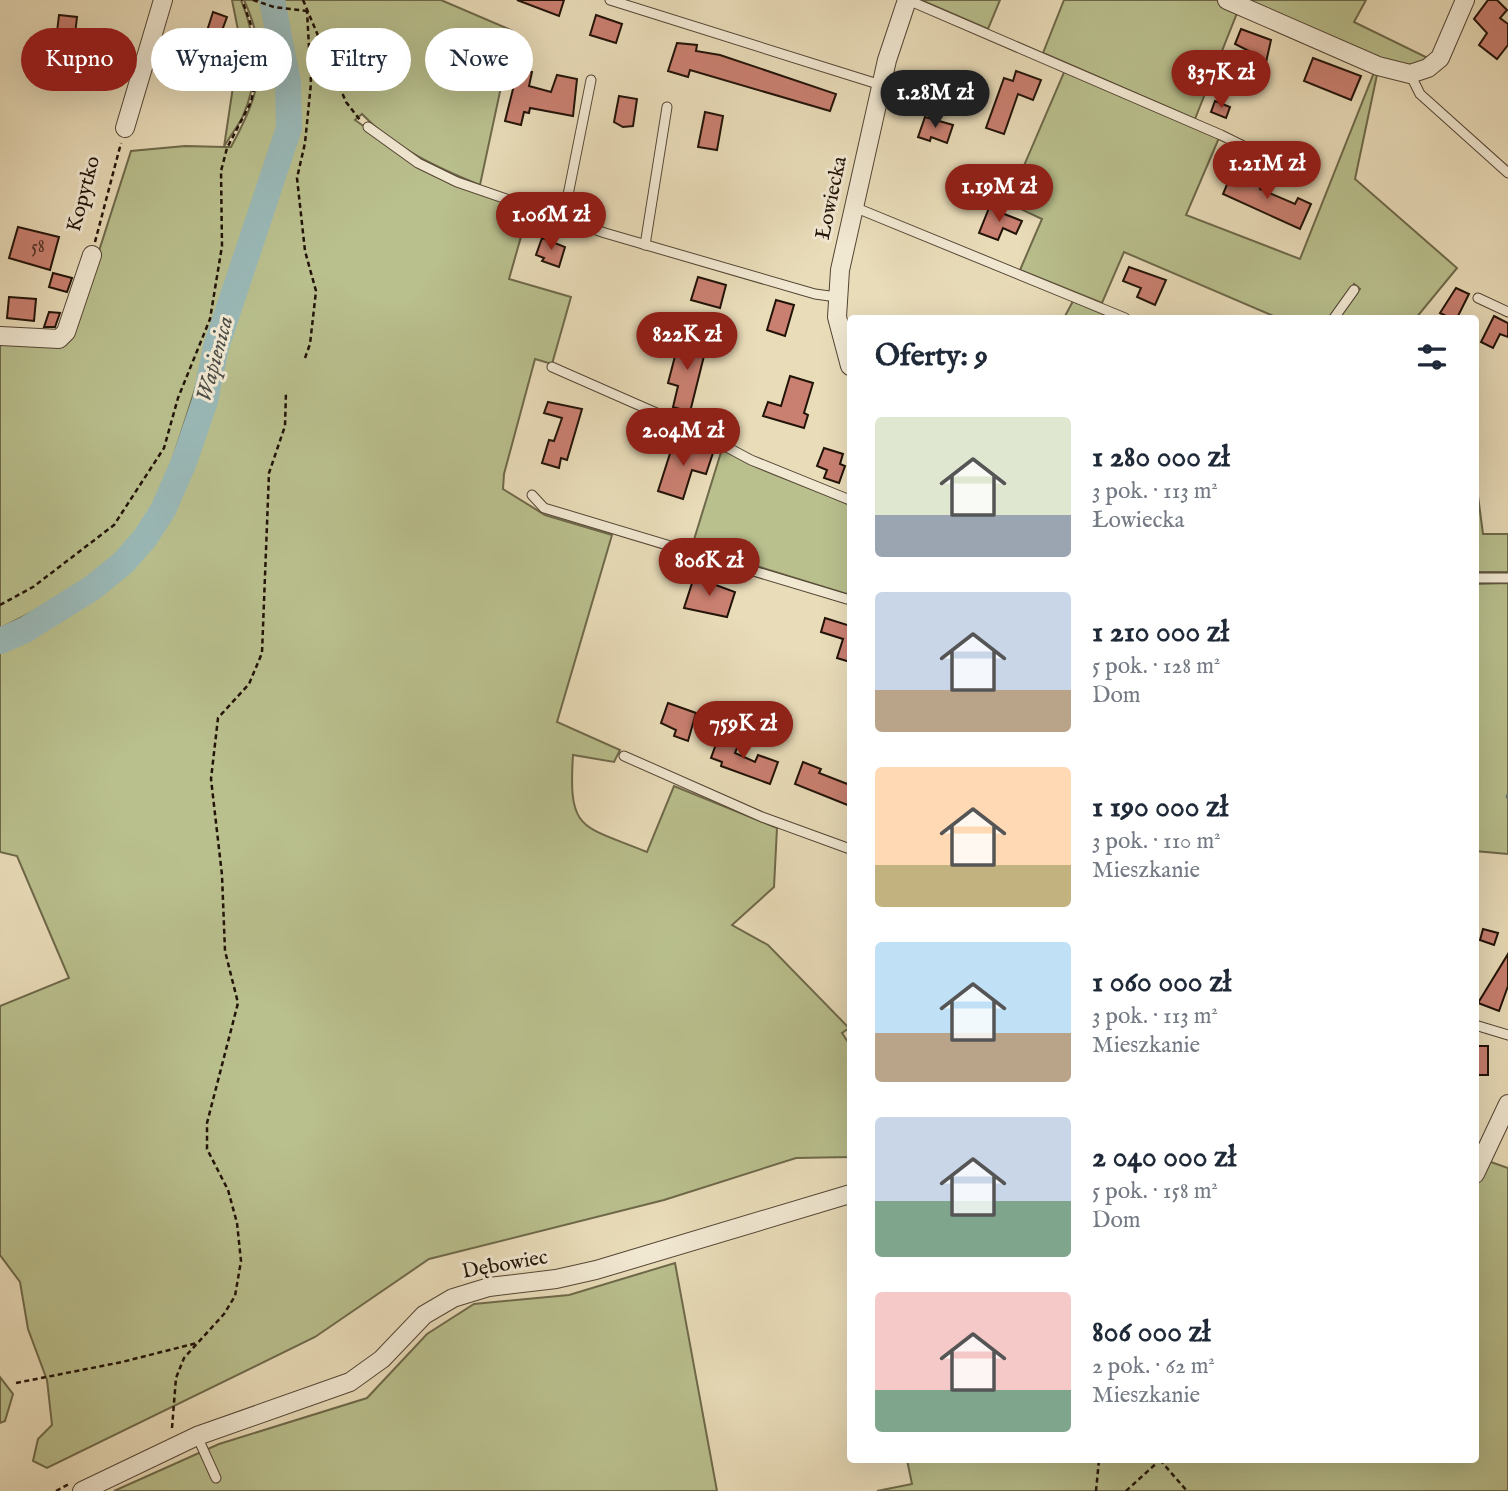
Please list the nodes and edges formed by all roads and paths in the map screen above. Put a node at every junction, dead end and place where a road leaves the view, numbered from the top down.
1 (163, 0) edge
2 (242, 0) edge
3 (253, 0) edge
4 (303, 0) edge
5 (610, 0) edge
6 (908, 0) edge
7 (1227, 0) edge
8 (1465, 0) edge
9 (307, 11) junction
10 (1410, 74) junction
11 (591, 79) dead end
12 (881, 85) junction
13 (667, 107) dead end
14 (368, 127) joint
15 (125, 128) joint
16 (1278, 163) dead end
17 (1508, 173) edge
18 (854, 207) junction
19 (563, 220) junction
20 (645, 245) junction
21 (92, 255) joint
22 (1354, 290) dead end
23 (836, 297) junction
24 (1478, 298) dead end
25 (1508, 312) edge
26 (1118, 315) edge
27 (1336, 315) edge
28 (0, 337) edge
29 (847, 357) edge
30 (304, 358) dead end
31 (552, 367) dead end
32 (286, 392) dead end
33 (531, 495) dead end
34 (847, 499) edge
35 (1479, 578) edge
36 (1508, 578) edge
37 (847, 599) edge
38 (0, 605) edge
39 (624, 756) dead end
40 (847, 848) edge
41 (1479, 1026) edge
42 (1508, 1035) edge
43 (1508, 1104) edge
44 (1479, 1166) edge
45 (847, 1195) edge
46 (197, 1343) junction
47 (16, 1383) dead end
48 (172, 1428) dead end
49 (197, 1436) junction
50 (1099, 1463) edge
51 (1157, 1463) edge
52 (1163, 1463) edge
53 (216, 1478) dead end
54 (82, 1491) edge
55 (1096, 1491) edge
56 (1126, 1491) edge
57 (1187, 1491) edge

1 - 15 street
2 - 38 path
3 - 9 path
4 - 9 path
5 - 12 lane
6 - 12 street, Łowiecka
6 - 16 lane
7 - 10 street
8 - 10 street
9 - 14 path
9 - 30 path
10 - 17 lane
11 - 19 lane
12 - 18 street, Łowiecka
13 - 20 lane
14 - 19 lane
15 - 21 path, Kopytko
18 - 23 street, Łowiecka
18 - 26 lane
19 - 20 lane
20 - 23 lane
21 - 28 street, Kopytko
22 - 27 lane
23 - 29 street, Łowiecka
24 - 25 lane
31 - 34 lane
32 - 46 path
33 - 37 lane
35 - 36 lane
39 - 40 lane
41 - 42 lane
43 - 44 street
45 - 49 street, Dębowiec
46 - 47 path
46 - 48 path
49 - 53 lane
49 - 54 street, Dębowiec
50 - 55 path
51 - 56 path
52 - 57 path

